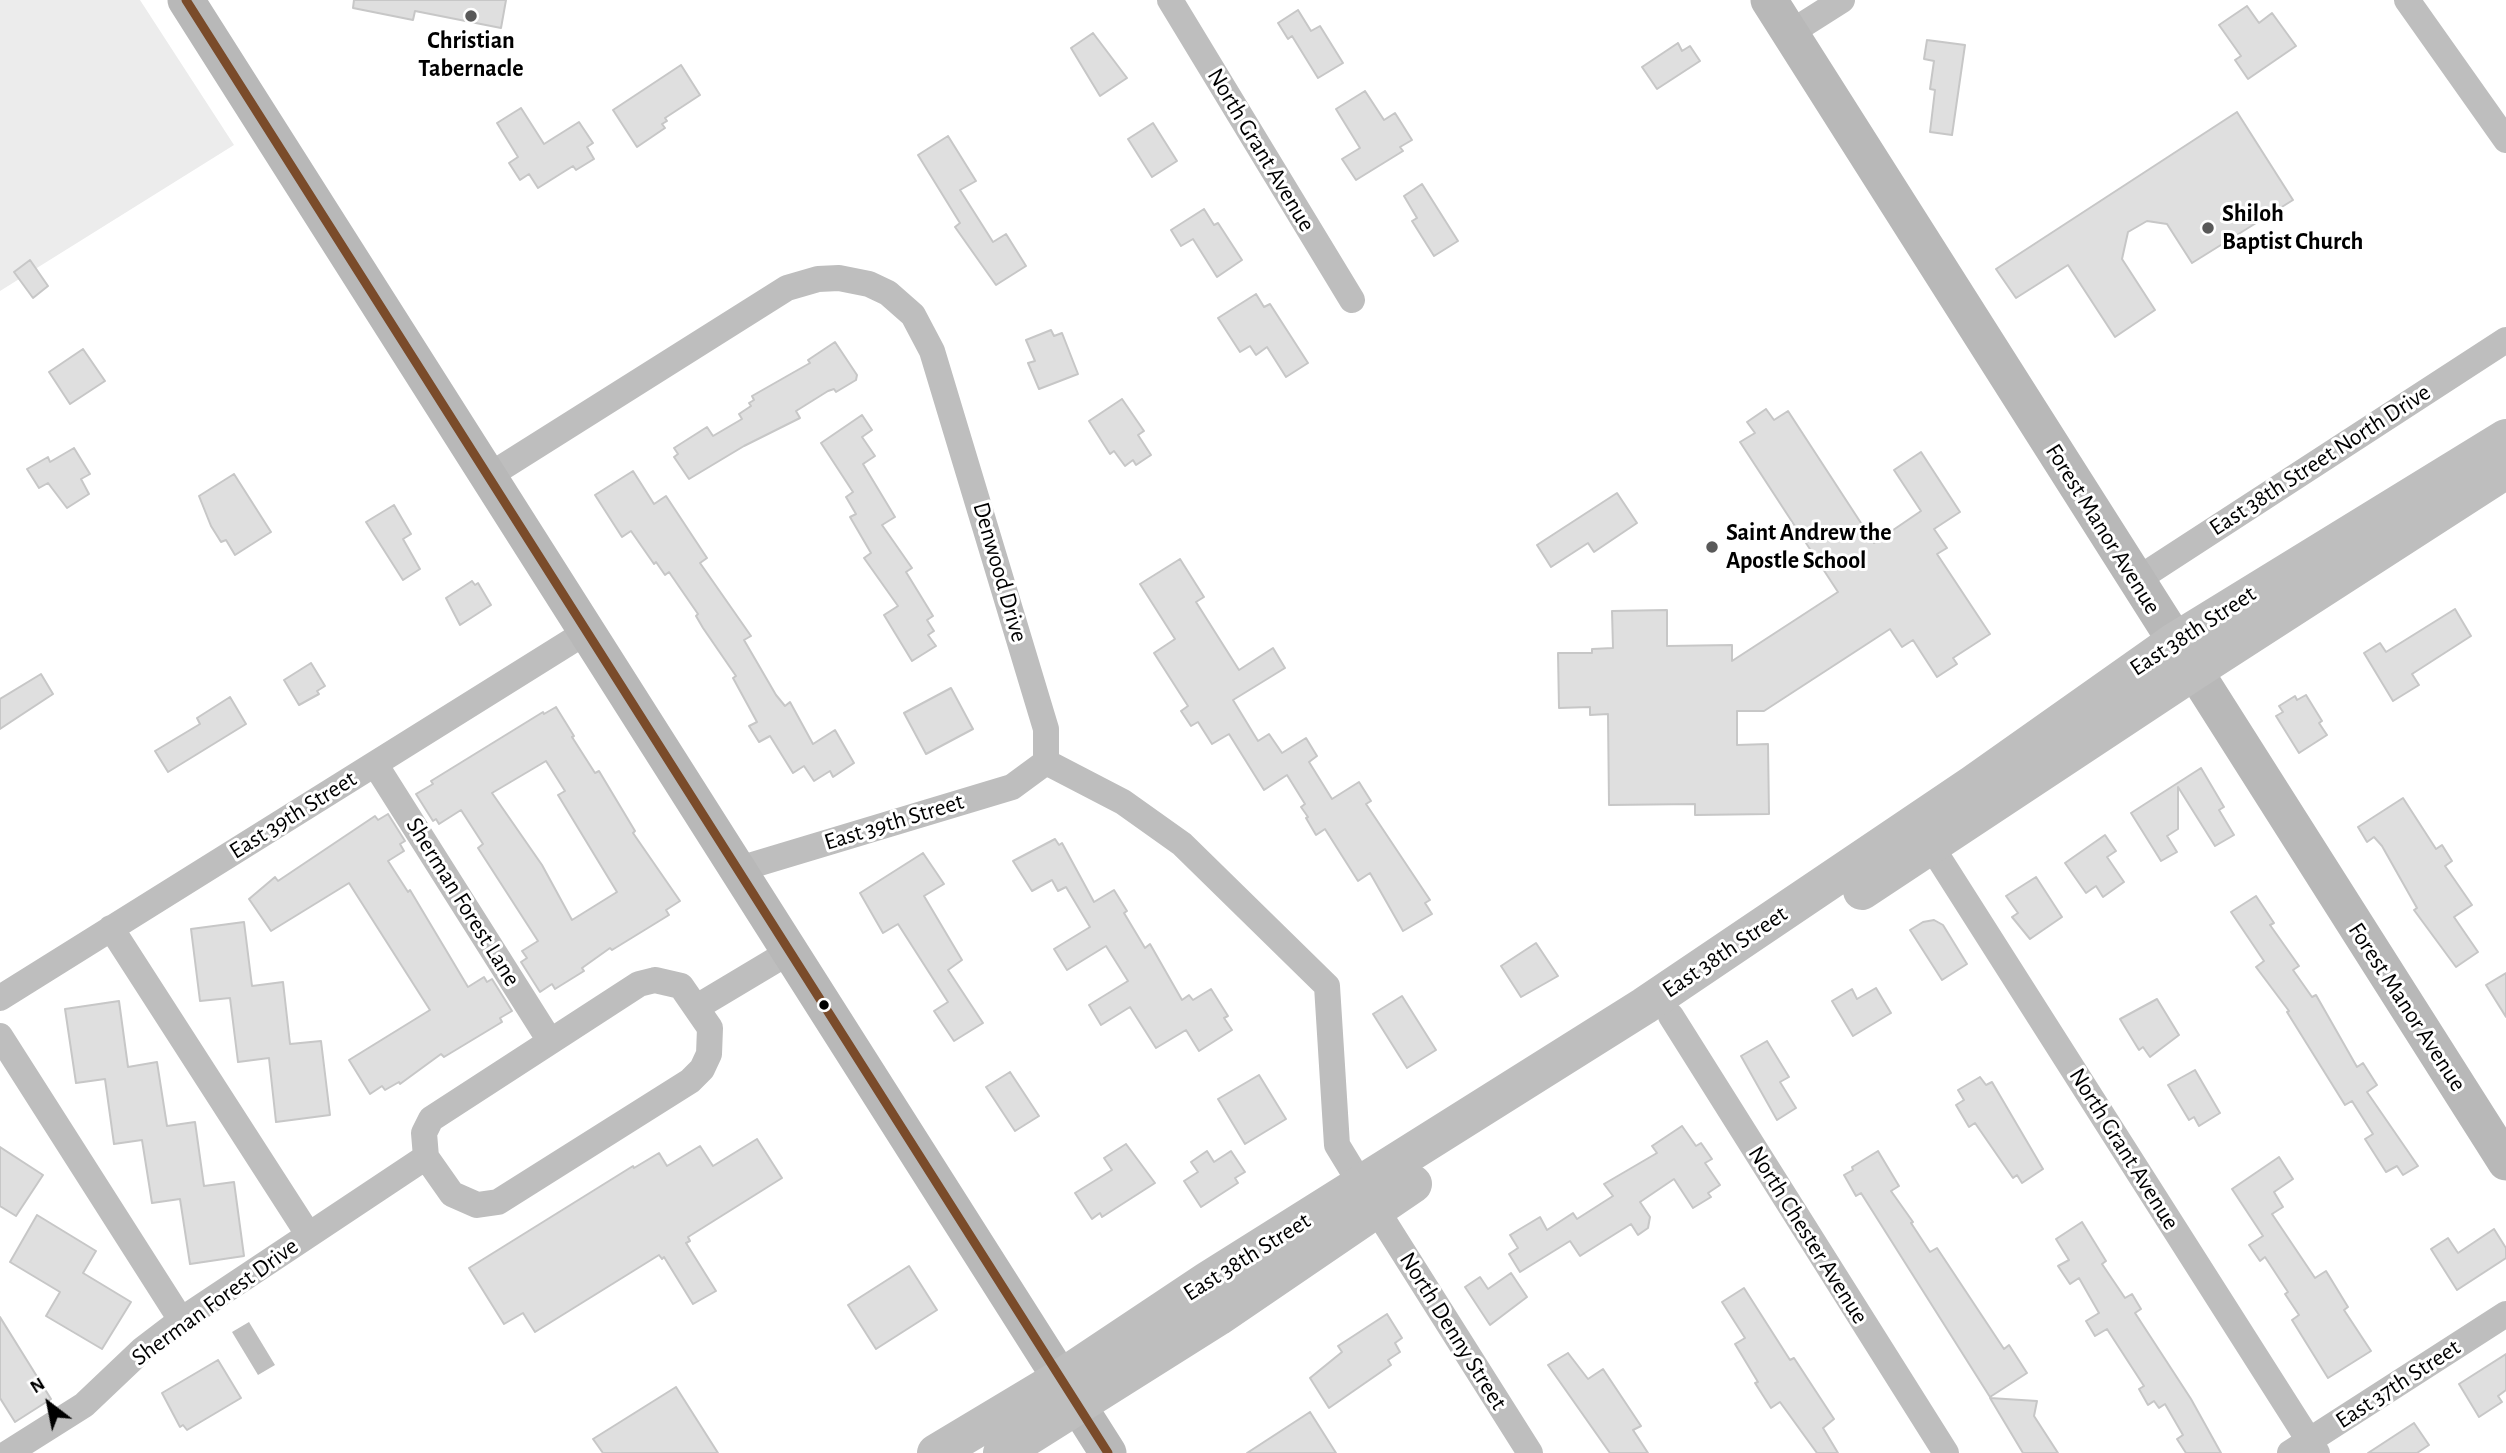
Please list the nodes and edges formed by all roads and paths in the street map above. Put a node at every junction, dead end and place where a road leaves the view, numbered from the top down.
1 (186, 0) edge
2 (1170, 0) edge
3 (1769, 0) edge
4 (1842, 0) edge
5 (2407, 0) edge
6 (1790, 33) junction
7 (2506, 139) edge
8 (1352, 300) dead end
9 (2506, 340) edge
10 (2506, 438) edge
11 (2506, 470) edge
12 (487, 477) junction
13 (2135, 581) junction
14 (586, 632) junction
15 (2183, 657) junction
16 (1046, 762) junction
17 (375, 764) junction
18 (1931, 846) junction
19 (736, 870) junction
20 (111, 928) junction
21 (789, 952) junction
22 (0, 998) edge
23 (697, 1007) junction
24 (1671, 1016) junction
25 (0, 1036) edge
26 (550, 1041) junction
27 (426, 1157) junction
28 (2506, 1162) edge
29 (1369, 1197) junction
30 (308, 1234) junction
31 (2506, 1314) edge
32 (181, 1320) junction
33 (1070, 1392) junction
34 (2305, 1449) edge
35 (8, 1453) edge
36 (936, 1453) edge
37 (1002, 1453) edge
38 (1108, 1453) edge
39 (1530, 1453) edge
40 (1945, 1453) edge

1 - 12 main road
2 - 8 street, North Grant Avenue
3 - 6 main road, Forest Manor Avenue
4 - 6 street
5 - 7 street
6 - 13 main road, Forest Manor Avenue
9 - 13 street, East 38th Street North Drive
10 - 15 main road, East 38th Street
11 - 15 main road, East 38th Street
12 - 14 main road
12 - 16 street, Denwood Drive
13 - 15 main road, Forest Manor Avenue
14 - 17 street, East 39th Street
14 - 19 main road
15 - 18 main road, East 38th Street
15 - 28 main road, Forest Manor Avenue
15 - 29 main road, East 38th Street
16 - 19 street, East 39th Street
16 - 29 street
17 - 20 street, East 39th Street
17 - 26 street, Sherman Forest Lane
18 - 24 main road, East 38th Street
18 - 34 street, North Grant Avenue
19 - 21 main road
20 - 22 street, East 39th Street
20 - 30 street
21 - 23 street
21 - 33 main road
23 - 26 street
23 - 27 street
24 - 29 main road, East 38th Street
24 - 40 street, North Chester Avenue
25 - 32 street
26 - 27 street
27 - 30 street, Sherman Forest Drive
29 - 33 main road, East 38th Street
29 - 39 street, North Denny Street
30 - 32 street, Sherman Forest Drive
31 - 34 street, East 37th Street
32 - 35 street, Sherman Forest Drive
33 - 36 main road, East 38th Street
33 - 37 main road, East 38th Street
33 - 38 main road

